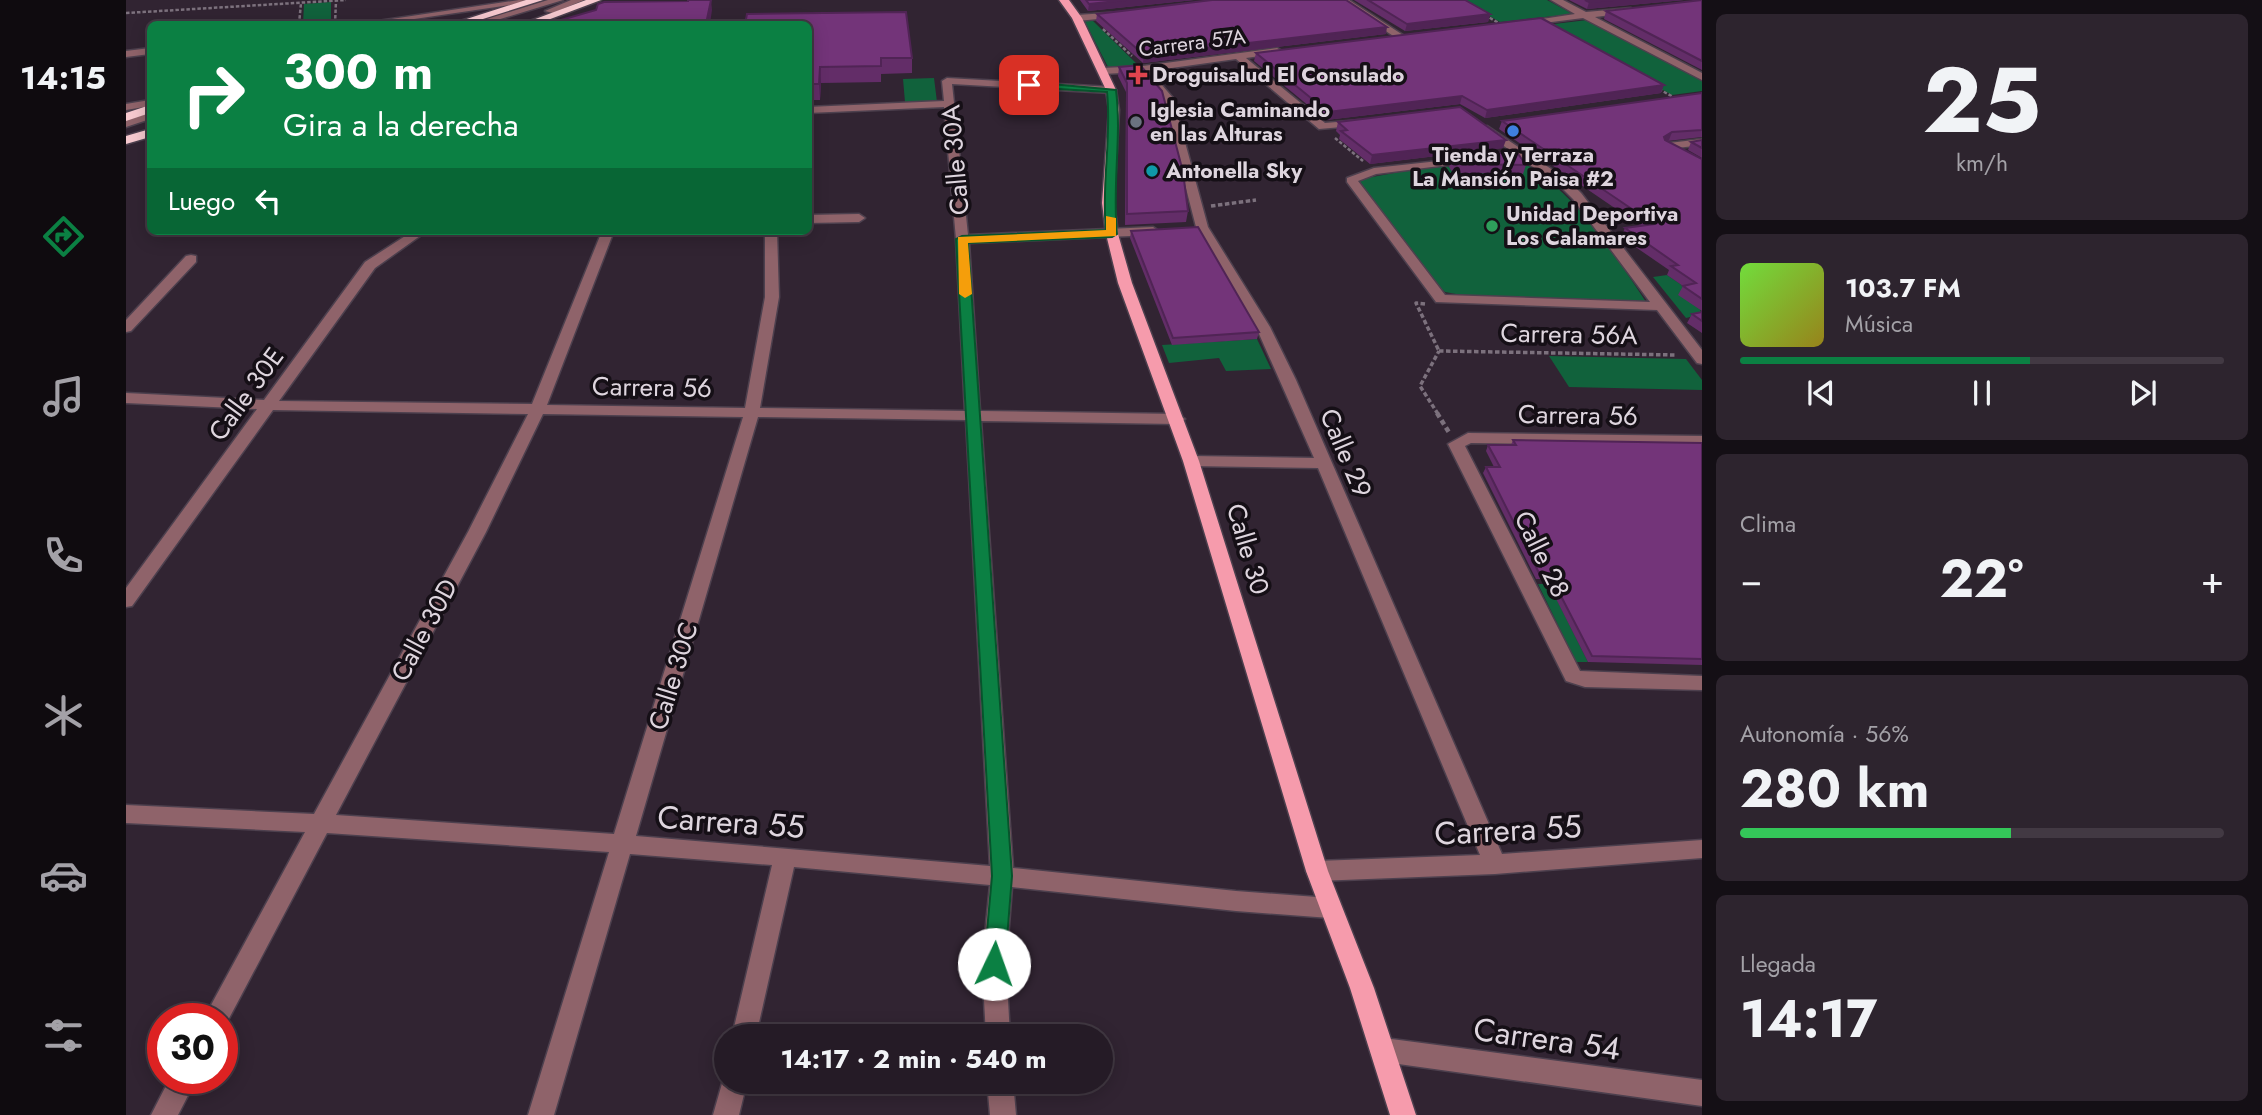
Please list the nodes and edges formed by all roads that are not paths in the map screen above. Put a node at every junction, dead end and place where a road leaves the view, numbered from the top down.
1 (537, 0) edge
2 (558, 0) edge
3 (579, 0) edge
4 (1064, 0) edge
5 (1343, 0) edge
6 (1556, 0) edge
7 (597, 1) edge
8 (1634, 9) edge
9 (464, 12) junction
10 (1126, 13) edge
11 (1586, 16) junction
12 (1077, 18) junction
13 (388, 21) edge
14 (479, 21) edge
15 (519, 21) edge
16 (537, 21) edge
17 (1502, 25) edge
18 (1388, 38) edge
19 (1290, 50) edge
20 (147, 51) edge
21 (126, 54) edge
22 (1238, 56) junction
23 (1145, 69) junction
24 (1103, 71) junction
25 (1702, 77) edge
26 (1111, 90) junction
27 (147, 104) edge
28 (950, 104) junction
29 (126, 107) edge
30 (147, 111) edge
31 (812, 111) edge
32 (126, 117) edge
33 (147, 117) edge
34 (1370, 121) edge
35 (1483, 122) edge
36 (126, 124) edge
37 (147, 127) edge
38 (126, 133) edge
39 (147, 134) edge
40 (126, 140) edge
41 (1702, 142) edge
42 (1521, 152) junction
43 (1494, 156) edge
44 (1481, 158) edge
45 (1691, 159) edge
46 (859, 218) dead end
47 (812, 219) edge
48 (1163, 230) edge
49 (1112, 234) junction
50 (415, 235) edge
51 (606, 235) edge
52 (771, 235) edge
53 (962, 239) junction
54 (191, 259) dead end
55 (1661, 306) junction
56 (126, 328) edge
57 (1700, 357) edge
58 (126, 398) edge
59 (268, 405) junction
60 (537, 410) junction
61 (752, 412) junction
62 (974, 418) junction
63 (1177, 419) junction
64 (1702, 441) edge
65 (1456, 444) joint
66 (1191, 461) junction
67 (1324, 463) junction
68 (126, 601) edge
69 (1702, 683) edge
70 (126, 814) edge
71 (321, 822) junction
72 (622, 845) junction
73 (1702, 849) edge
74 (785, 857) junction
75 (1495, 864) junction
76 (1317, 871) junction
77 (1002, 876) junction
78 (1330, 908) junction
79 (224, 1003) edge
80 (747, 1024) edge
81 (997, 1024) edge
82 (1384, 1051) junction
83 (1702, 1093) edge
84 (175, 1094) edge
85 (731, 1094) edge
86 (1001, 1094) edge
87 (164, 1115) edge
88 (541, 1115) edge
89 (726, 1115) edge
90 (1003, 1115) edge
91 (1403, 1115) edge

1 - 9 street
1 - 14 highway
2 - 14 street
3 - 15 street
4 - 12 main road, Calle 30
5 - 18 street
6 - 11 street
7 - 16 highway
8 - 11 street
9 - 13 street
9 - 14 street
10 - 12 street
11 - 17 street
11 - 25 street
12 - 24 main road, Calle 30
19 - 22 street, Carrera 57A
20 - 21 street
22 - 23 street, Carrera 57A
22 - 34 street
23 - 24 street, Carrera 57A
23 - 67 street, Calle 29
24 - 26 main road, Calle 30
26 - 28 street, Calle 30A
26 - 49 main road, Calle 30
27 - 29 street
28 - 31 street
28 - 53 street, Calle 30A
30 - 32 highway
33 - 36 street
35 - 42 street
37 - 38 street
39 - 40 highway
41 - 45 street
42 - 43 street
42 - 55 street
44 - 55 street
46 - 47 street
48 - 49 street
49 - 53 street
49 - 63 main road, Calle 30
50 - 59 street, Calle 30E
51 - 60 street, Calle 30D
52 - 61 street, Calle 30C
53 - 62 street, Calle 30A
54 - 56 street
55 - 57 street
58 - 59 street, Carrera 56
59 - 60 street, Carrera 56
59 - 68 street, Calle 30E
60 - 61 street, Carrera 56
60 - 71 street, Calle 30D
61 - 62 street, Carrera 56
61 - 72 street, Calle 30C
62 - 63 street, Carrera 56
62 - 77 street, Calle 30A
63 - 66 main road, Calle 30
64 - 65 street, Carrera 56
65 - 69 street, Calle 28
66 - 67 street
66 - 76 main road, Calle 30
67 - 75 street, Calle 29
70 - 71 street, Carrera 55
71 - 72 street, Carrera 55
71 - 79 street, Calle 30D
72 - 74 street, Carrera 55
72 - 88 street, Calle 30C
73 - 75 street, Carrera 55
74 - 77 street, Carrera 55
74 - 80 street
75 - 76 street, Carrera 55
76 - 78 main road, Calle 30
77 - 78 street, Carrera 55
77 - 81 street, Calle 30A
78 - 82 main road, Calle 30
82 - 83 street, Carrera 54
82 - 91 main road, Calle 30
84 - 87 street
85 - 89 street
86 - 90 street

